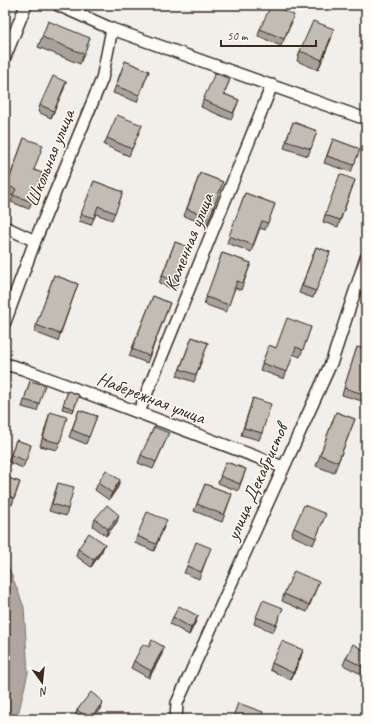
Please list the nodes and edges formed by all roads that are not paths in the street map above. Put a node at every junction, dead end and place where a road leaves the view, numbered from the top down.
1 (26, 5) edge
2 (58, 5) edge
3 (112, 29) junction
4 (5, 57) edge
5 (272, 85) junction
6 (366, 117) edge
7 (5, 227) edge
8 (35, 241) junction
9 (366, 258) edge
10 (5, 322) edge
11 (5, 364) edge
12 (139, 412) junction
13 (283, 468) junction
14 (176, 719) edge

1 - 4 street
2 - 3 street
3 - 5 street
3 - 8 street, Школьная улица
5 - 6 street
5 - 12 street, Каменная улица
7 - 8 street
8 - 10 street, Школьная улица
9 - 13 street, улица Декабристов
11 - 12 street, Набережная улица
12 - 13 street, Набережная улица
13 - 14 street, улица Декабристов

